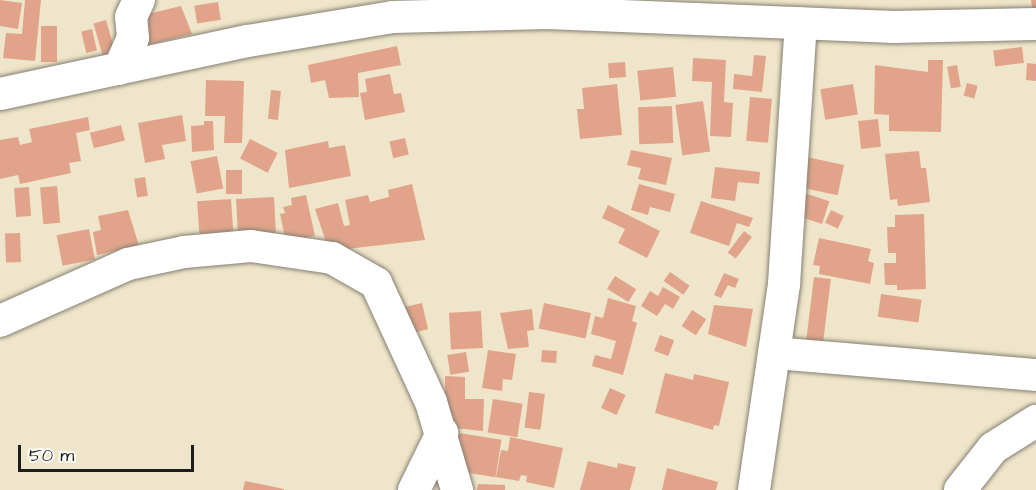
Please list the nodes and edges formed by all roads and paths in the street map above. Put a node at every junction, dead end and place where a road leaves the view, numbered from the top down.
1 (139, 0) edge
2 (547, 7) edge
3 (801, 24) junction
4 (1036, 24) edge
5 (119, 69) junction
6 (0, 94) edge
7 (0, 321) edge
8 (774, 353) junction
9 (1036, 375) edge
10 (1036, 421) edge
11 (442, 433) junction
12 (414, 490) edge
13 (457, 490) edge
14 (754, 490) edge
15 (960, 490) edge

1 - 5 street
2 - 3 street
2 - 5 street
3 - 4 street
3 - 8 street
5 - 6 street
7 - 11 street
8 - 9 street
8 - 14 street
10 - 15 street
11 - 12 street
11 - 13 street

